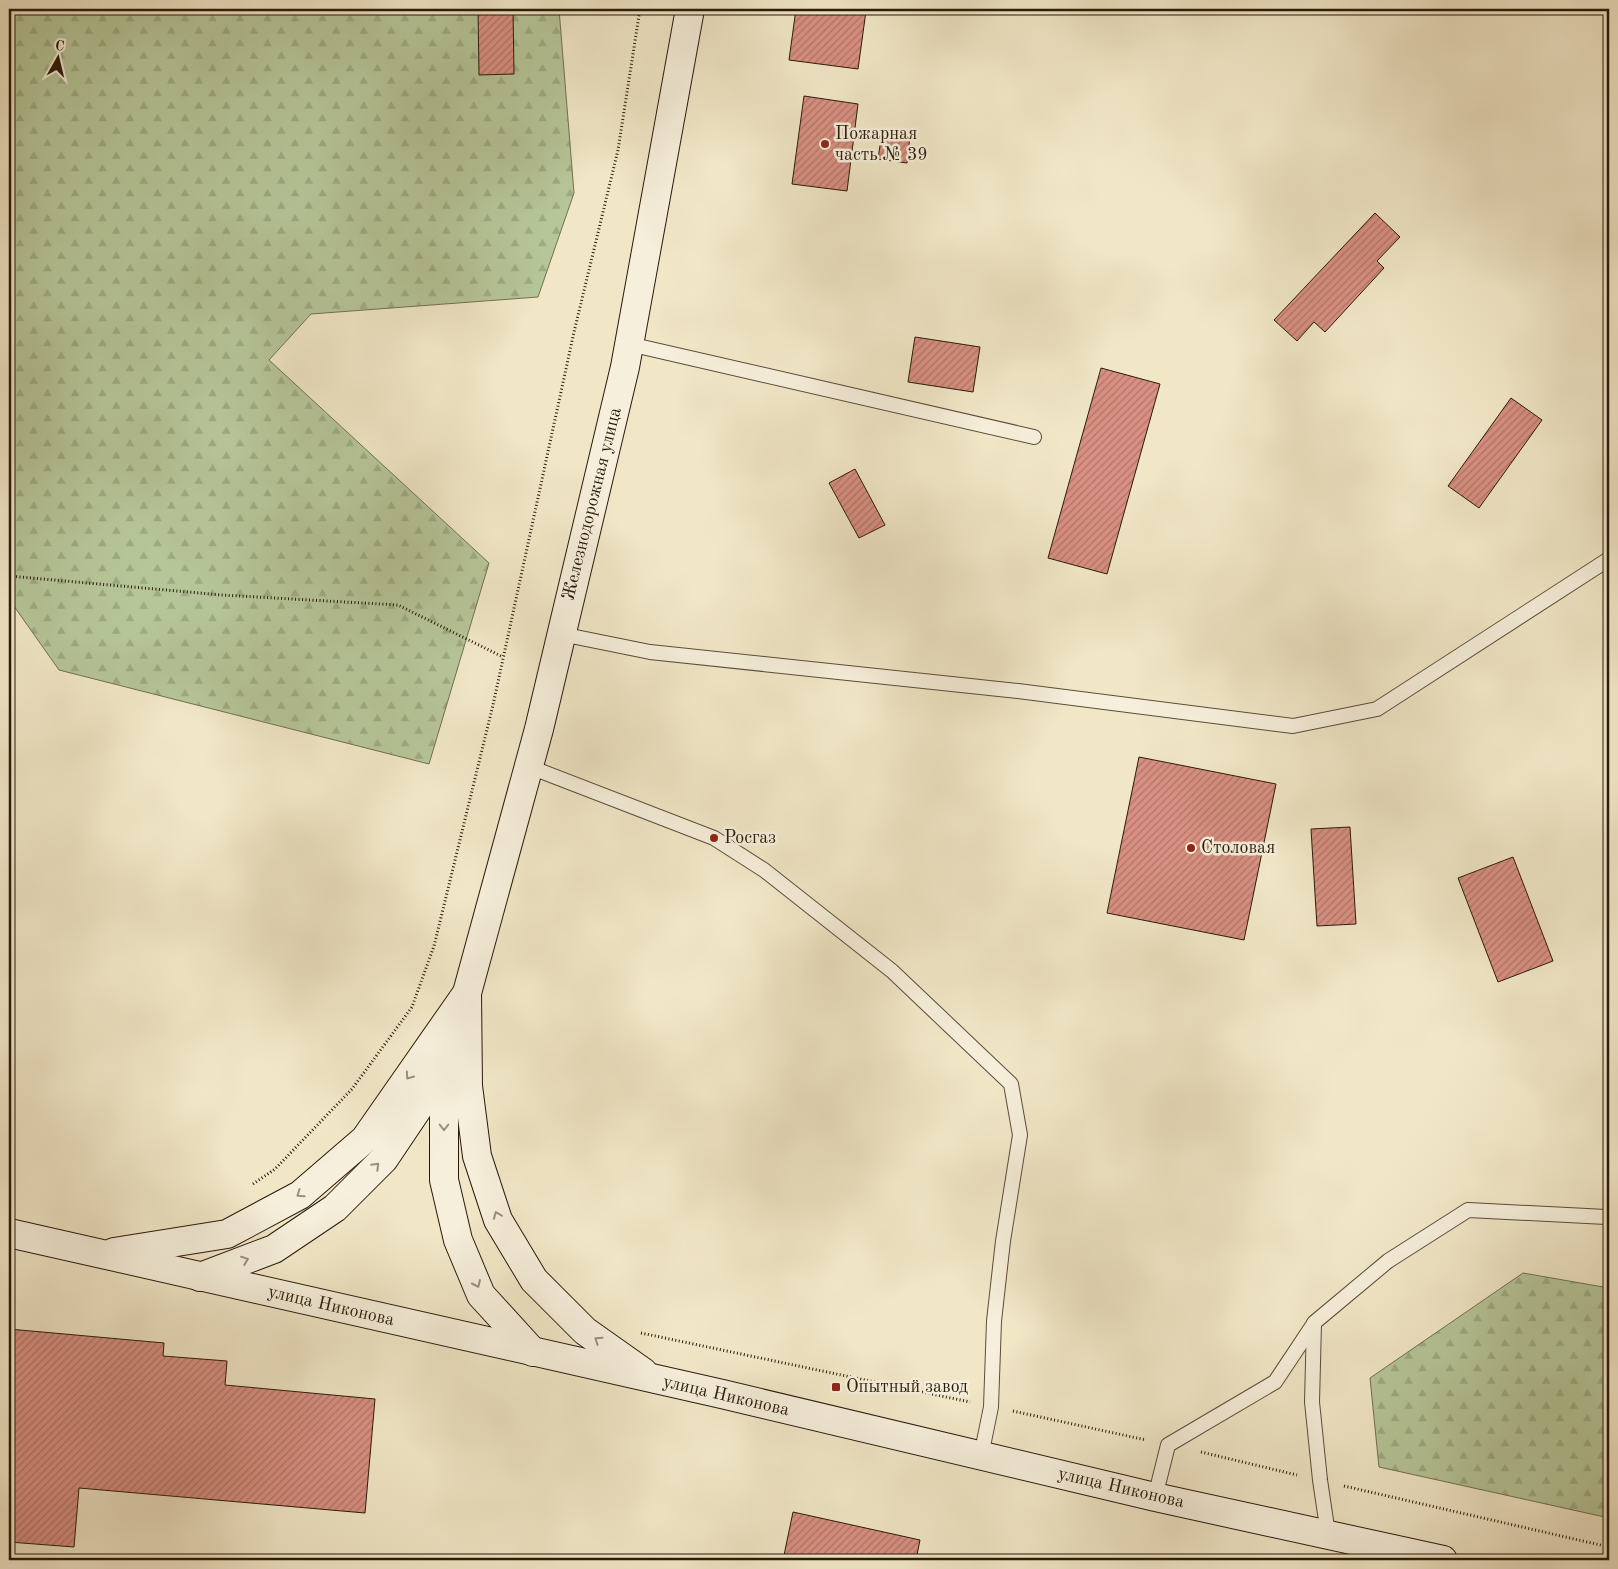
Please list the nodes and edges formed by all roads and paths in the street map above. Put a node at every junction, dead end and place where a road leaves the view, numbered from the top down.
1 (640, 9) edge
2 (690, 9) edge
3 (629, 344) junction
4 (1034, 437) dead end
5 (1609, 559) edge
6 (9, 576) edge
7 (561, 634) junction
8 (503, 657) junction
9 (530, 767) junction
10 (467, 993) junction
11 (251, 1185) dead end
12 (1609, 1219) edge
13 (9, 1233) edge
14 (99, 1254) junction
15 (200, 1277) junction
16 (1314, 1322) junction
17 (640, 1333) dead end
18 (533, 1352) junction
19 (652, 1378) junction
20 (991, 1407) junction
21 (1168, 1445) junction
22 (981, 1456) junction
23 (1320, 1480) junction
24 (1155, 1496) junction
25 (1328, 1534) junction
26 (1609, 1547) edge
27 (1443, 1560) edge

1 - 8 path
2 - 3 main road, Железнодорожная улица
3 - 4 lane
3 - 7 main road, Железнодорожная улица
5 - 7 lane
6 - 8 path
7 - 9 main road, Железнодорожная улица
8 - 11 path
9 - 10 main road, Железнодорожная улица
9 - 20 lane
10 -> 14 main road, Железнодорожная улица
15 -> 10 main road
10 -> 18 main road
19 -> 10 main road, Железнодорожная улица
12 - 16 lane
13 - 14 main road, улица Никонова
14 - 15 main road, улица Никонова
15 - 18 main road, улица Никонова
16 - 21 lane
16 - 23 lane
17 - 20 path
18 - 19 main road, улица Никонова
19 - 22 main road, улица Никонова
20 - 21 path
20 - 22 lane
21 - 23 path
21 - 24 lane
22 - 24 main road, улица Никонова
23 - 25 lane
23 - 26 path
24 - 25 main road, улица Никонова
25 - 27 main road, улица Никонова

